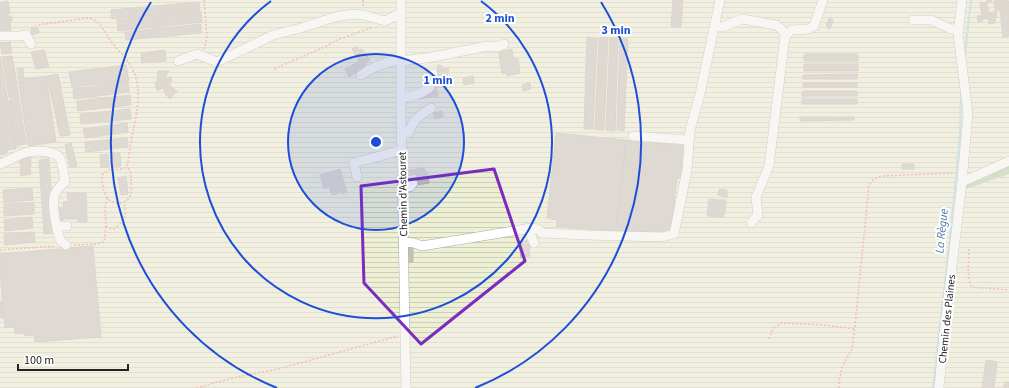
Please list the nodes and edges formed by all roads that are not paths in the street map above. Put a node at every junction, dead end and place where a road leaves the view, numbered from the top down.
1 (401, 0) edge
2 (720, 0) edge
3 (823, 0) edge
4 (962, 0) edge
5 (401, 14) junction
6 (913, 20) dead end
7 (715, 27) junction
8 (959, 27) junction
9 (786, 35) junction
10 (0, 36) edge
11 (31, 44) dead end
12 (504, 44) dead end
13 (401, 60) junction
14 (178, 61) dead end
15 (433, 74) dead end
16 (361, 75) dead end
17 (401, 98) junction
18 (431, 108) dead end
19 (402, 133) junction
20 (633, 136) dead end
21 (689, 140) junction
22 (402, 150) junction
23 (1009, 161) edge
24 (0, 164) edge
25 (357, 177) dead end
26 (962, 182) junction
27 (414, 183) dead end
28 (403, 186) junction
29 (751, 223) dead end
30 (57, 226) junction
31 (67, 226) dead end
32 (526, 230) junction
33 (404, 242) junction
34 (534, 243) dead end
35 (66, 245) road end
36 (406, 388) edge
37 (939, 388) edge

1 - 5 street, Chemin d'Astouret
2 - 7 street
3 - 9 street
4 - 8 street, Chemin des Plaines
5 - 13 street, Chemin d'Astouret
5 - 14 street
6 - 8 street
7 - 9 street
7 - 21 street
8 - 26 street, Chemin des Plaines
9 - 29 street
10 - 11 street
12 - 13 street
13 - 16 street
13 - 17 street, Chemin d'Astouret
15 - 17 street
17 - 19 street, Chemin d'Astouret
18 - 19 street
19 - 22 street, Chemin d'Astouret
20 - 21 street
21 - 32 street
22 - 25 street
22 - 28 street, Chemin d'Astouret
23 - 26 street
24 - 30 street
26 - 37 street, Chemin des Plaines
27 - 28 street
28 - 33 street, Chemin d'Astouret
30 - 31 street
30 - 35 street
32 - 33 street
32 - 34 street
33 - 36 street, Chemin d'Astouret

